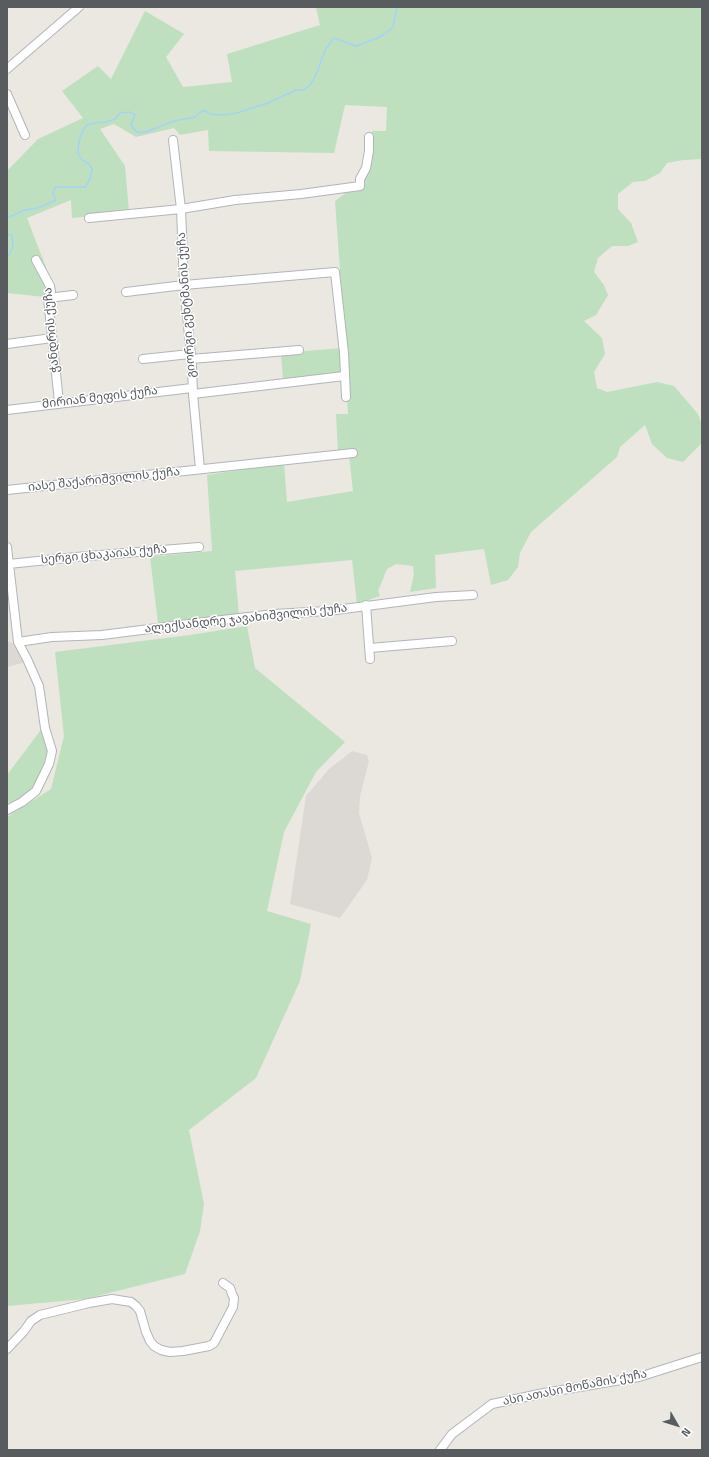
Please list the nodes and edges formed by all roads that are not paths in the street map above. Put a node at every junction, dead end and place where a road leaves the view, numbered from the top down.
1 (79, 7) edge
2 (7, 69) edge
3 (7, 94) edge
4 (25, 135) dead end
5 (369, 137) dead end
6 (173, 140) dead end
7 (182, 209) junction
8 (89, 218) dead end
9 (36, 260) dead end
10 (184, 285) junction
11 (126, 292) dead end
12 (73, 294) dead end
13 (48, 298) junction
14 (52, 338) junction
15 (7, 344) edge
16 (299, 350) dead end
17 (191, 357) junction
18 (143, 359) dead end
19 (344, 376) junction
20 (192, 391) junction
21 (346, 397) dead end
22 (59, 402) junction
23 (7, 410) edge
24 (353, 453) dead end
25 (200, 469) junction
26 (7, 490) edge
27 (7, 547) edge
28 (199, 547) dead end
29 (9, 564) junction
30 (474, 595) dead end
31 (366, 605) junction
32 (452, 641) dead end
33 (18, 642) junction
34 (370, 648) junction
35 (370, 659) dead end
36 (7, 810) edge
37 (223, 1283) dead end
38 (7, 1350) edge
39 (702, 1357) edge
40 (440, 1450) edge

1 - 2 street
3 - 4 street
5 - 7 street
6 - 7 street, გიორგი გეხტმანის ქუჩა
7 - 8 street
7 - 10 street, გიორგი გეხტმანის ქუჩა
9 - 13 street, ჭანდრის ქუჩა
10 - 11 street
10 - 17 street, გიორგი გეხტმანის ქუჩა
10 - 19 street
12 - 13 street
13 - 14 street, ჭანდრის ქუჩა
14 - 15 street
14 - 22 street, ჭანდრის ქუჩა
16 - 17 street
17 - 18 street
17 - 20 street, გიორგი გეხტმანის ქუჩა
19 - 20 street, მირიან მეფის ქუჩა
19 - 21 street
20 - 22 street, მირიან მეფის ქუჩა
20 - 25 street, გიორგი გეხტმანის ქუჩა
22 - 23 street, მირიან მეფის ქუჩა
24 - 25 street, იასე შაქარიშვილის ქუჩა
25 - 26 street, იასე შაქარიშვილის ქუჩა
27 - 29 street
28 - 29 street, სერგი ცხაკაიას ქუჩა
29 - 33 street
30 - 31 street, ალექსანდრე ჯავახიშვილის ქუჩა
31 - 33 street, ალექსანდრე ჯავახიშვილის ქუჩა
31 - 34 street
32 - 34 street
33 - 36 street
34 - 35 street
37 - 38 street
39 - 40 street, ასი ათასი მოწამის ქუჩა

